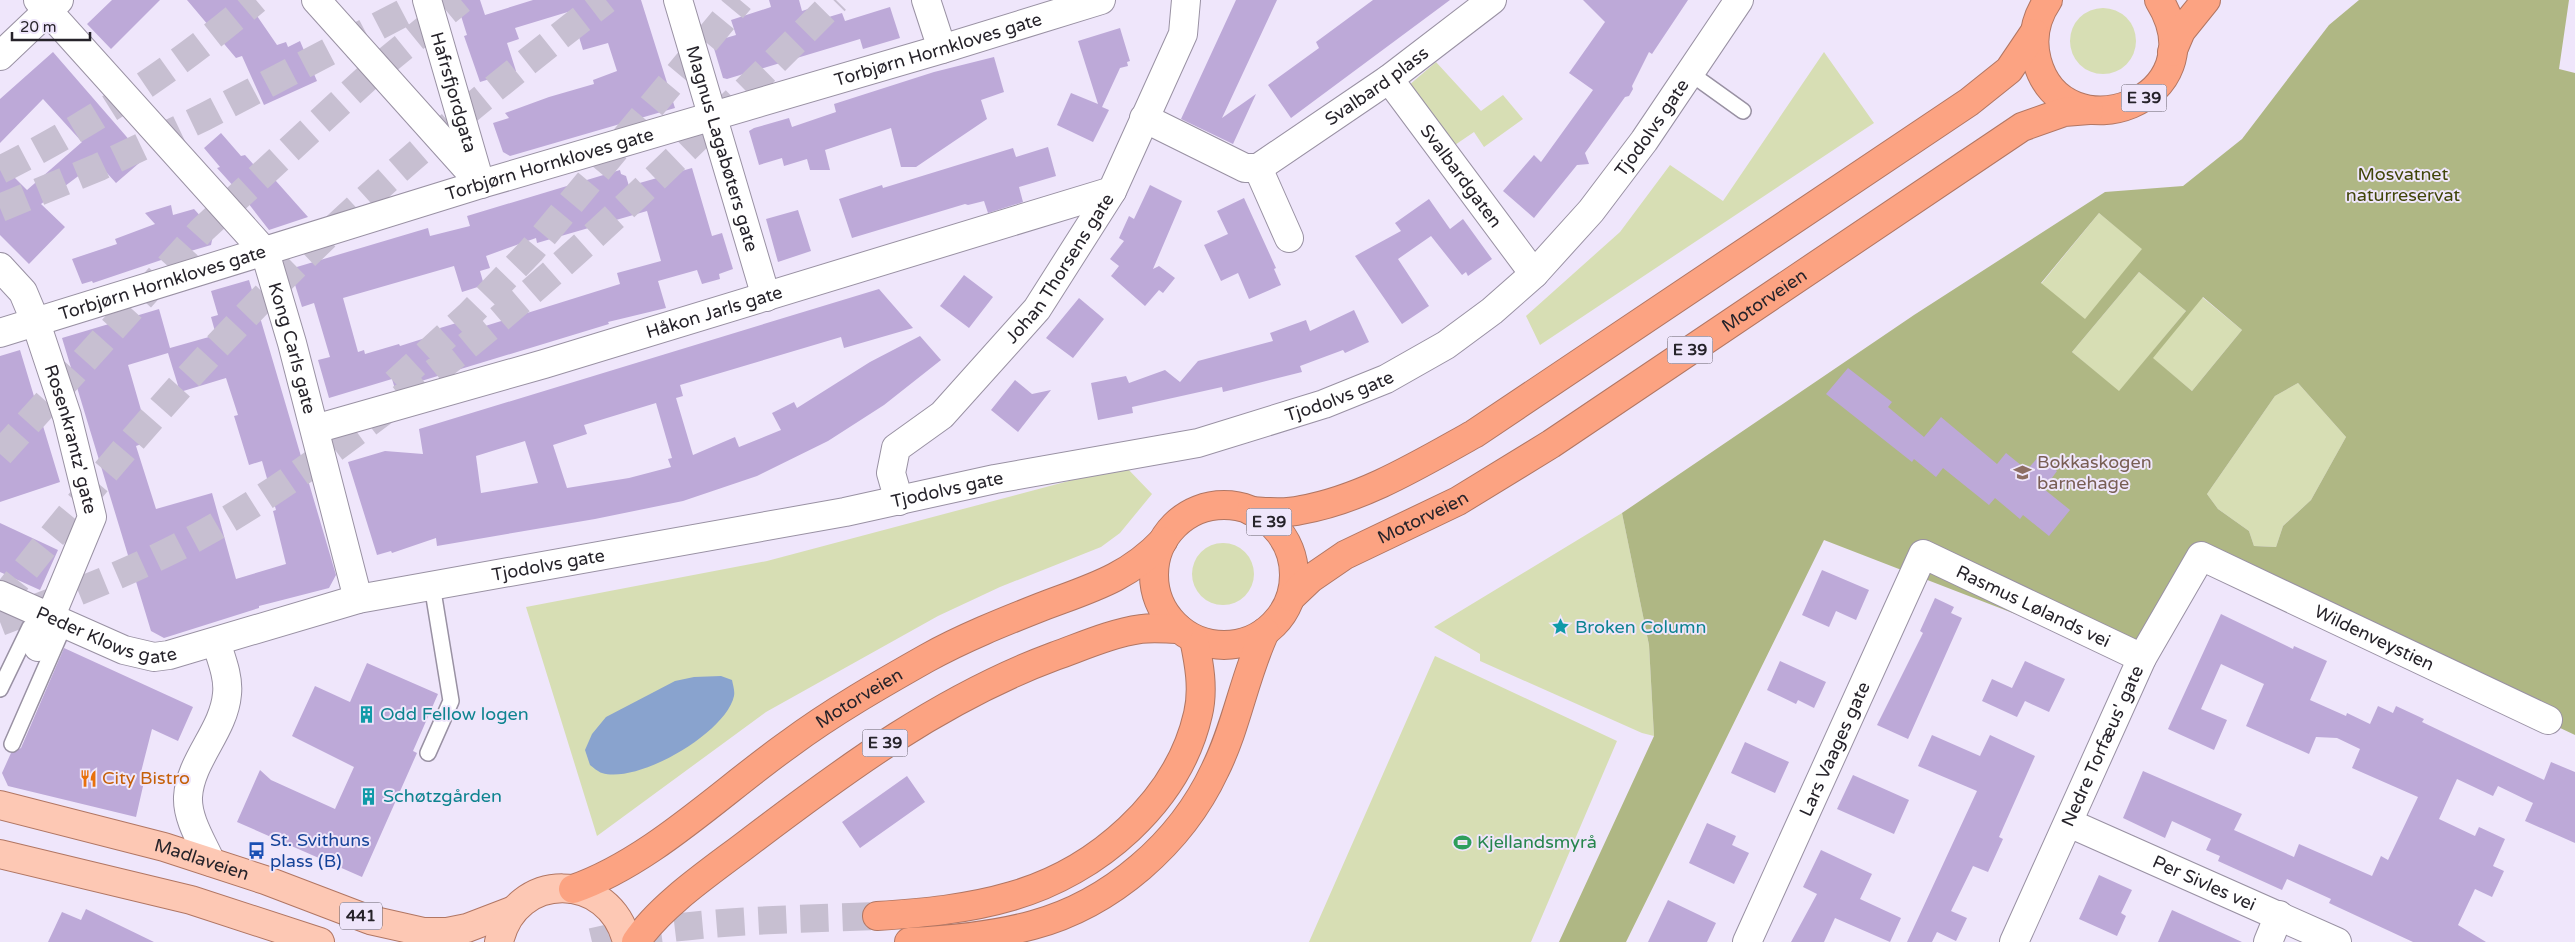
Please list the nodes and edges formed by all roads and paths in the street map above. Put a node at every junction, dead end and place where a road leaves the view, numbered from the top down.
1 (316, 0) edge
2 (427, 0) edge
3 (678, 0) edge
4 (926, 0) edge
5 (1101, 0) edge
6 (1186, 0) edge
7 (1492, 0) edge
8 (1739, 0) edge
9 (2159, 0) edge
10 (2206, 0) edge
11 (48, 4) edge
12 (2037, 14) edge
13 (942, 49) junction
14 (2172, 52) junction
15 (0, 56) edge
16 (1690, 73) junction
17 (1389, 79) junction
18 (2089, 110) junction
19 (1743, 111) dead end
20 (711, 115) junction
21 (1144, 118) junction
22 (1258, 168) junction
23 (481, 184) junction
24 (1112, 191) junction
25 (1289, 238) dead end
26 (265, 252) junction
27 (0, 267) edge
28 (1534, 274) junction
29 (766, 297) junction
30 (36, 323) junction
31 (0, 333) edge
32 (314, 429) junction
33 (900, 501) junction
34 (1251, 511) junction
35 (1163, 542) junction
36 (1922, 554) joint
37 (2201, 556) joint
38 (432, 585) junction
39 (0, 595) edge
40 (1291, 597) junction
41 (358, 599) junction
42 (46, 628) junction
43 (1266, 632) junction
44 (1187, 634) junction
45 (216, 642) junction
46 (2142, 658) junction
47 (0, 689) edge
48 (2548, 720) dead end
49 (12, 744) dead end
50 (428, 753) dead end
51 (0, 805) edge
52 (2069, 823) junction
53 (0, 854) edge
54 (211, 862) junction
55 (573, 889) junction
56 (514, 910) junction
57 (2279, 915) junction
58 (877, 916) tunnel mouth
59 (2268, 941) edge
60 (320, 942) edge
61 (499, 942) edge
62 (626, 942) edge
63 (636, 942) edge
64 (909, 942) edge
65 (1747, 942) edge
66 (2014, 942) edge
67 (2337, 942) edge

1 - 23 street
2 - 23 street, Hafrsfjordgata
3 - 20 street, Magnus Lagabøters gate
4 - 13 street
5 - 13 street, Torbjørn Hornkloves gate
6 - 21 street, Johan Thorsens gate
7 - 17 street, Svalbard plass
8 - 16 street, Tjodolvs gate
9 - 14 highway, E 39
10 - 14 highway, E 39
11 - 15 street
11 - 26 street, Kong Carls gate
12 - 18 highway, E 39
12 - 34 highway, E 39
13 - 20 street, Torbjørn Hornkloves gate
14 - 18 highway, E 39
16 - 19 lane
16 - 28 street, Tjodolvs gate
17 - 22 street, Svalbard plass
17 - 28 street, Svalbardgaten
18 - 40 highway, Motorveien / E 39
20 - 23 street, Torbjørn Hornkloves gate
20 - 29 street, Magnus Lagabøters gate
21 - 22 street
21 - 24 street, Johan Thorsens gate
22 - 25 street
23 - 26 street, Torbjørn Hornkloves gate
24 - 29 street, Håkon Jarls gate
24 - 33 street, Johan Thorsens gate
26 - 30 street, Torbjørn Hornkloves gate
26 - 32 street, Kong Carls gate
27 - 30 street, Rosenkrantz' gate
28 - 33 street, Tjodolvs gate
29 - 32 street, Håkon Jarls gate
30 - 31 street, Torbjørn Hornkloves gate
30 - 42 street, Rosenkrantz' gate
32 - 41 street, Kong Carls gate
33 - 38 street, Tjodolvs gate
34 - 35 highway, E 39
34 - 40 highway, E 39
35 - 44 highway, E 39
35 - 55 highway, Motorveien / E 39
36 - 46 street, Rasmus Lølands vei
36 - 65 street, Lars Vaages gate
37 - 46 street, Nedre Torfæus' gate
37 - 48 street, Wildenveystien
38 - 41 street, Tjodolvs gate
38 - 50 lane
39 - 42 street, Peder Klows gate
40 - 43 highway, E 39
41 - 45 street, Tjodolvs gate
42 - 45 street, Peder Klows gate
42 - 47 lane
42 - 49 lane
43 - 44 highway, E 39
43 - 64 highway, E 39
44 - 58 highway, E 39
44 - 63 highway, E 39
45 - 54 street
46 - 52 street, Nedre Torfæus' gate
51 - 54 main road, Madlaveien / 441
52 - 57 street, Per Sivles vei
52 - 66 street, Nedre Torfæus' gate
53 - 60 main road, 441
54 - 56 main road, Madlaveien / 441
55 - 56 main road, 441
55 - 62 main road, 441
56 - 61 main road, 441
57 - 59 street
57 - 67 street, Per Sivles vei

